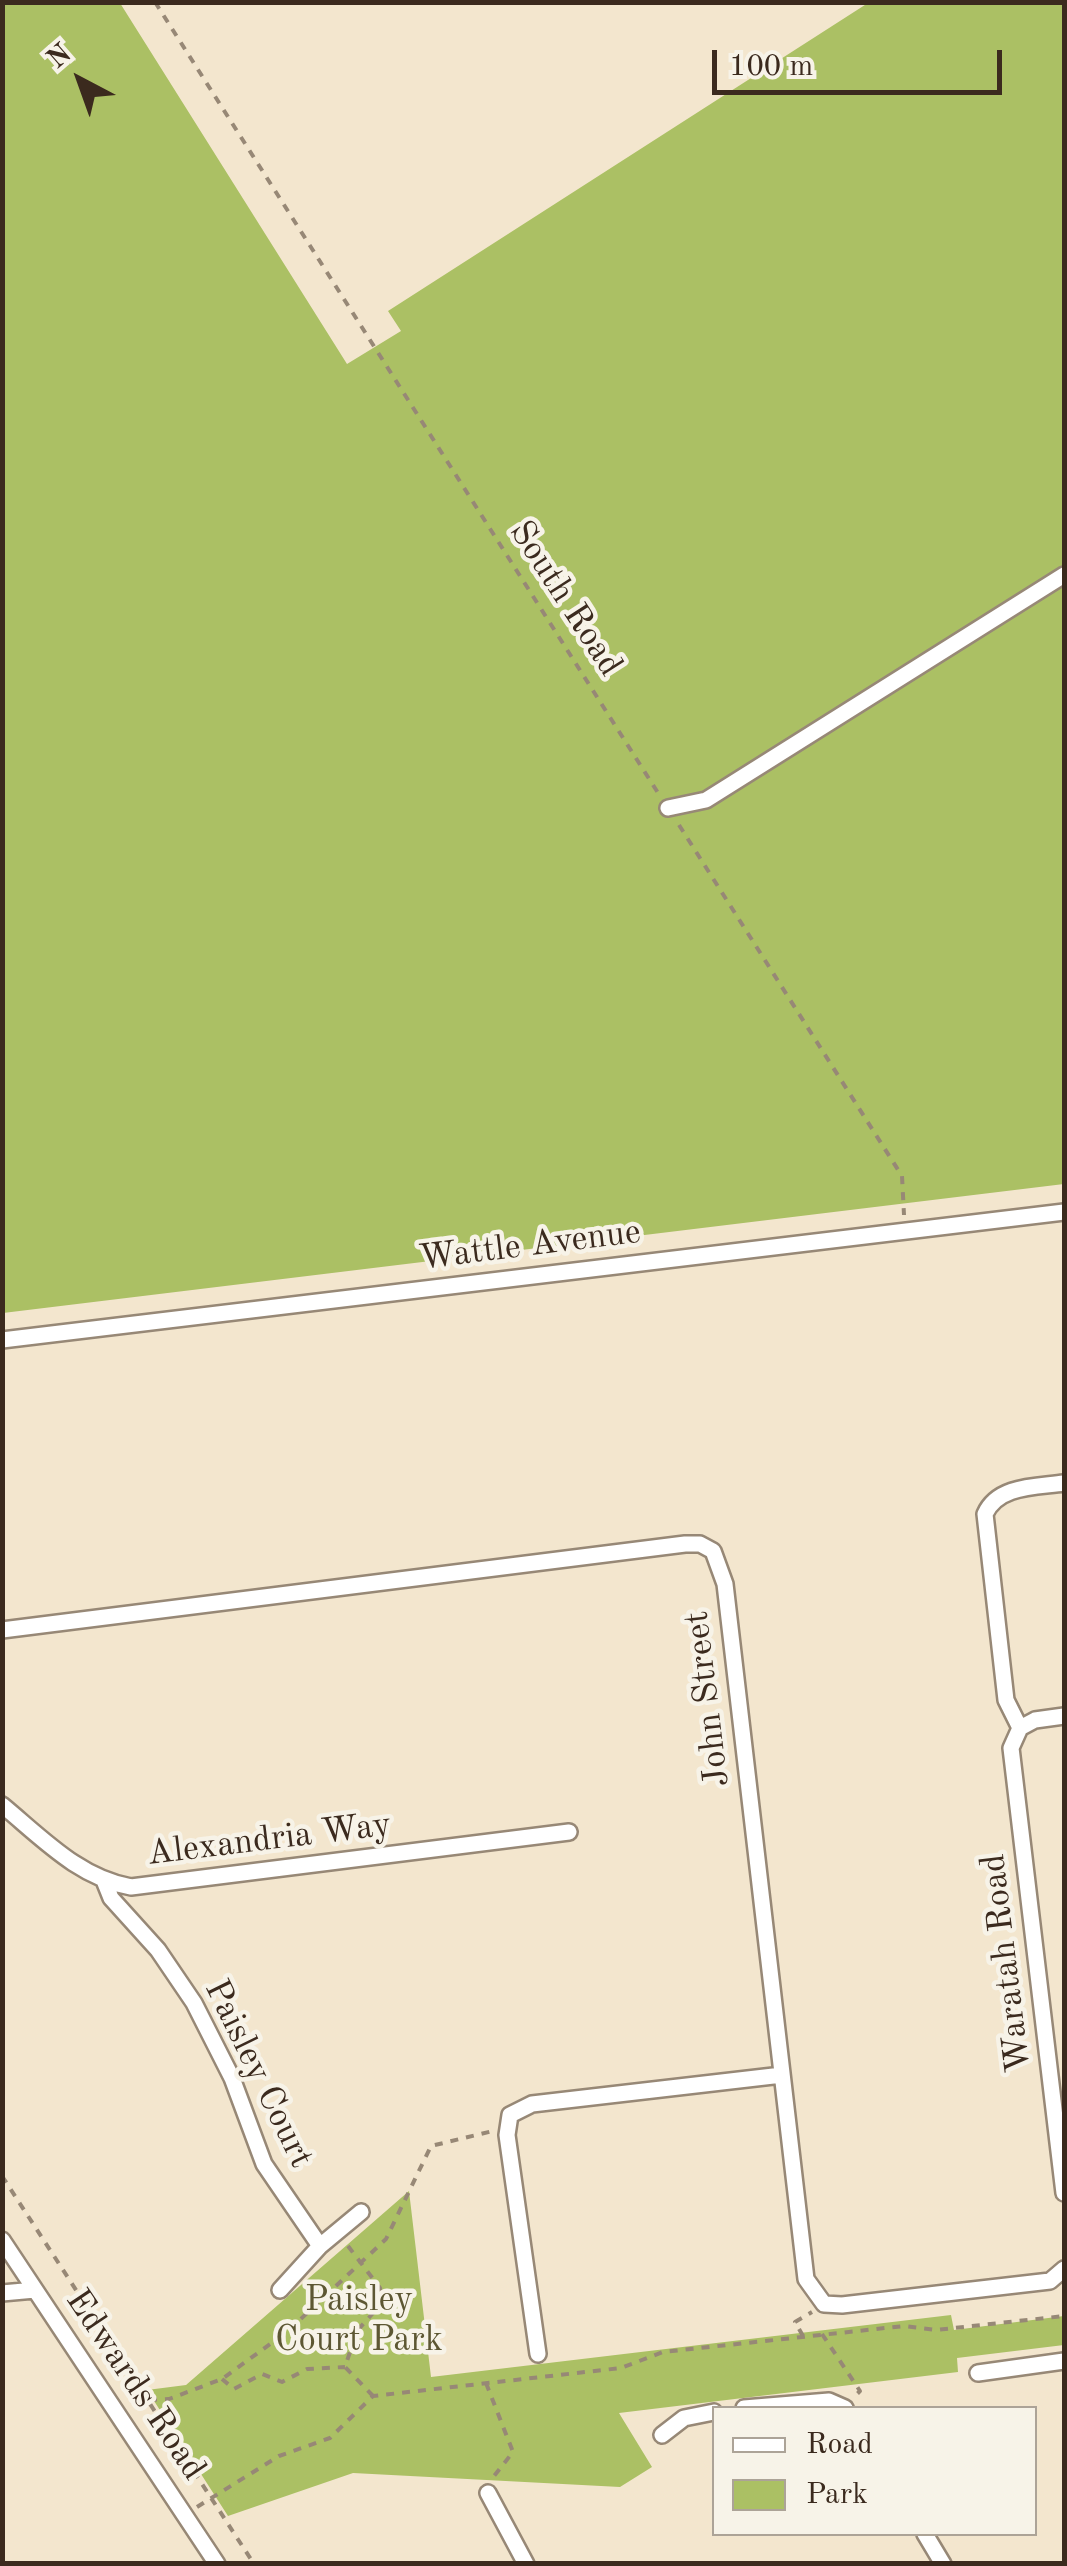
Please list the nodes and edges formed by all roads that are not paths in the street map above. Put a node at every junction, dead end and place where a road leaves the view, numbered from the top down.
1 (1064, 575) edge
2 (668, 808) road end
3 (1064, 1212) edge
4 (2, 1340) edge
5 (1064, 1484) edge
6 (2, 1630) edge
7 (1064, 1716) edge
8 (1020, 1728) junction
9 (2, 1805) edge
10 (569, 1832) dead end
11 (104, 1882) junction
12 (782, 2075) junction
13 (1064, 2192) edge
14 (360, 2212) dead end
15 (2, 2240) edge
16 (320, 2246) junction
17 (1064, 2269) edge
18 (35, 2290) junction
19 (280, 2290) dead end
20 (2, 2294) edge
21 (538, 2354) dead end
22 (1064, 2360) edge
23 (978, 2372) dead end
24 (764, 2406) edge
25 (836, 2406) edge
26 (712, 2412) edge
27 (662, 2435) dead end
28 (488, 2492) road end
29 (926, 2536) edge
30 (217, 2564) edge
31 (526, 2564) edge
32 (943, 2564) edge

1 - 2 street
3 - 4 street, Wattle Avenue
5 - 8 street
6 - 12 street, John Street
7 - 8 street
8 - 13 street, Waratah Road
9 - 11 street, Alexandria Way
10 - 11 street, Alexandria Way
11 - 16 street, Paisley Court
12 - 17 street, John Street
12 - 21 street
14 - 16 street
15 - 18 street, Edwards Road
16 - 19 street
18 - 20 street
18 - 30 street, Edwards Road
22 - 23 street
24 - 25 street
26 - 27 street
28 - 31 street
29 - 32 street

